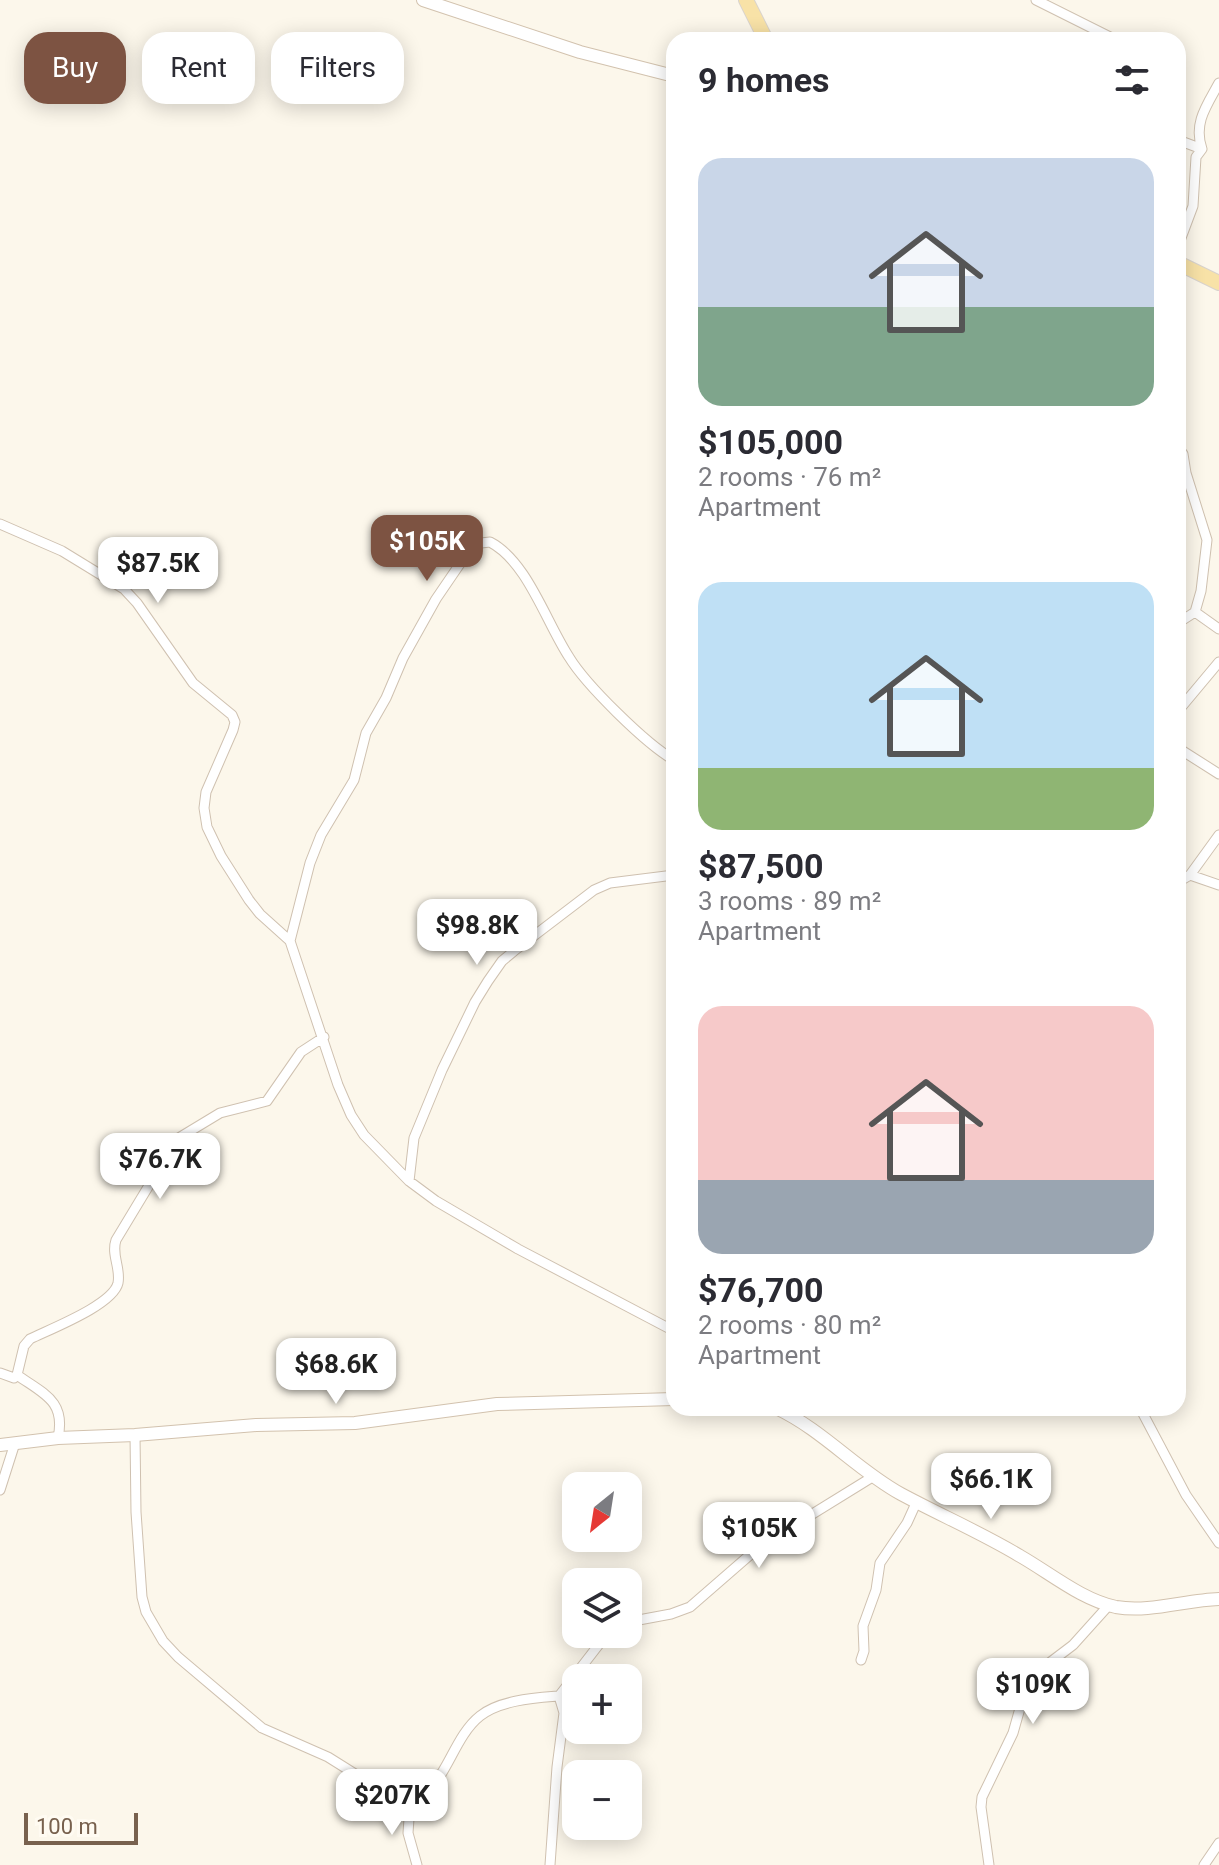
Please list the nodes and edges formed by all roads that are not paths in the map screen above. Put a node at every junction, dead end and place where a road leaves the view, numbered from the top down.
1 (423, 0) edge
2 (746, 0) edge
3 (1036, 0) edge
4 (755, 16) junction
5 (762, 32) edge
6 (769, 32) edge
7 (1100, 32) edge
8 (666, 74) edge
9 (1219, 83) edge
10 (1186, 143) edge
11 (1202, 149) junction
12 (1186, 225) edge
13 (1186, 267) edge
14 (1219, 283) edge
15 (1186, 473) edge
16 (0, 524) edge
17 (1195, 612) junction
18 (1186, 618) edge
19 (1219, 629) edge
20 (1219, 662) edge
21 (1186, 701) edge
22 (1186, 753) edge
23 (666, 755) edge
24 (1219, 774) edge
25 (1219, 835) edge
26 (1190, 875) junction
27 (666, 876) edge
28 (1186, 877) edge
29 (1219, 885) edge
30 (290, 941) junction
31 (324, 1037) junction
32 (409, 1181) junction
33 (666, 1327) edge
34 (0, 1373) edge
35 (17, 1375) junction
36 (666, 1399) edge
37 (793, 1416) edge
38 (1144, 1416) edge
39 (135, 1435) junction
40 (58, 1438) junction
41 (15, 1443) junction
42 (0, 1445) edge
43 (874, 1476) junction
44 (0, 1490) edge
45 (917, 1501) junction
46 (1219, 1543) edge
47 (1219, 1599) edge
48 (1109, 1605) junction
49 (642, 1619) edge
50 (596, 1648) edge
51 (861, 1660) dead end
52 (559, 1696) junction
53 (410, 1804) junction
54 (1219, 1843) edge
55 (417, 1865) edge
56 (550, 1865) edge
57 (989, 1865) edge
58 (1204, 1865) edge

1 - 8 street
2 - 4 main road
3 - 7 street
4 - 5 main road
4 - 6 main road
9 - 11 street
10 - 11 street
11 - 12 street
13 - 14 main road
15 - 17 street
16 - 30 street
17 - 18 street
17 - 19 street
20 - 21 street
22 - 24 street
23 - 30 street
25 - 26 street
26 - 28 street
26 - 29 street
27 - 32 street
30 - 31 street
31 - 32 street
31 - 35 street
32 - 33 street
34 - 35 street
35 - 40 street
36 - 39 street
37 - 43 street
38 - 46 street
39 - 40 street
39 - 53 street
40 - 41 street
41 - 42 street
41 - 44 street
43 - 45 street
43 - 49 street
45 - 48 street
45 - 51 street
47 - 48 street
48 - 57 street
50 - 52 street
52 - 53 street
52 - 56 street
53 - 55 street
54 - 58 street

